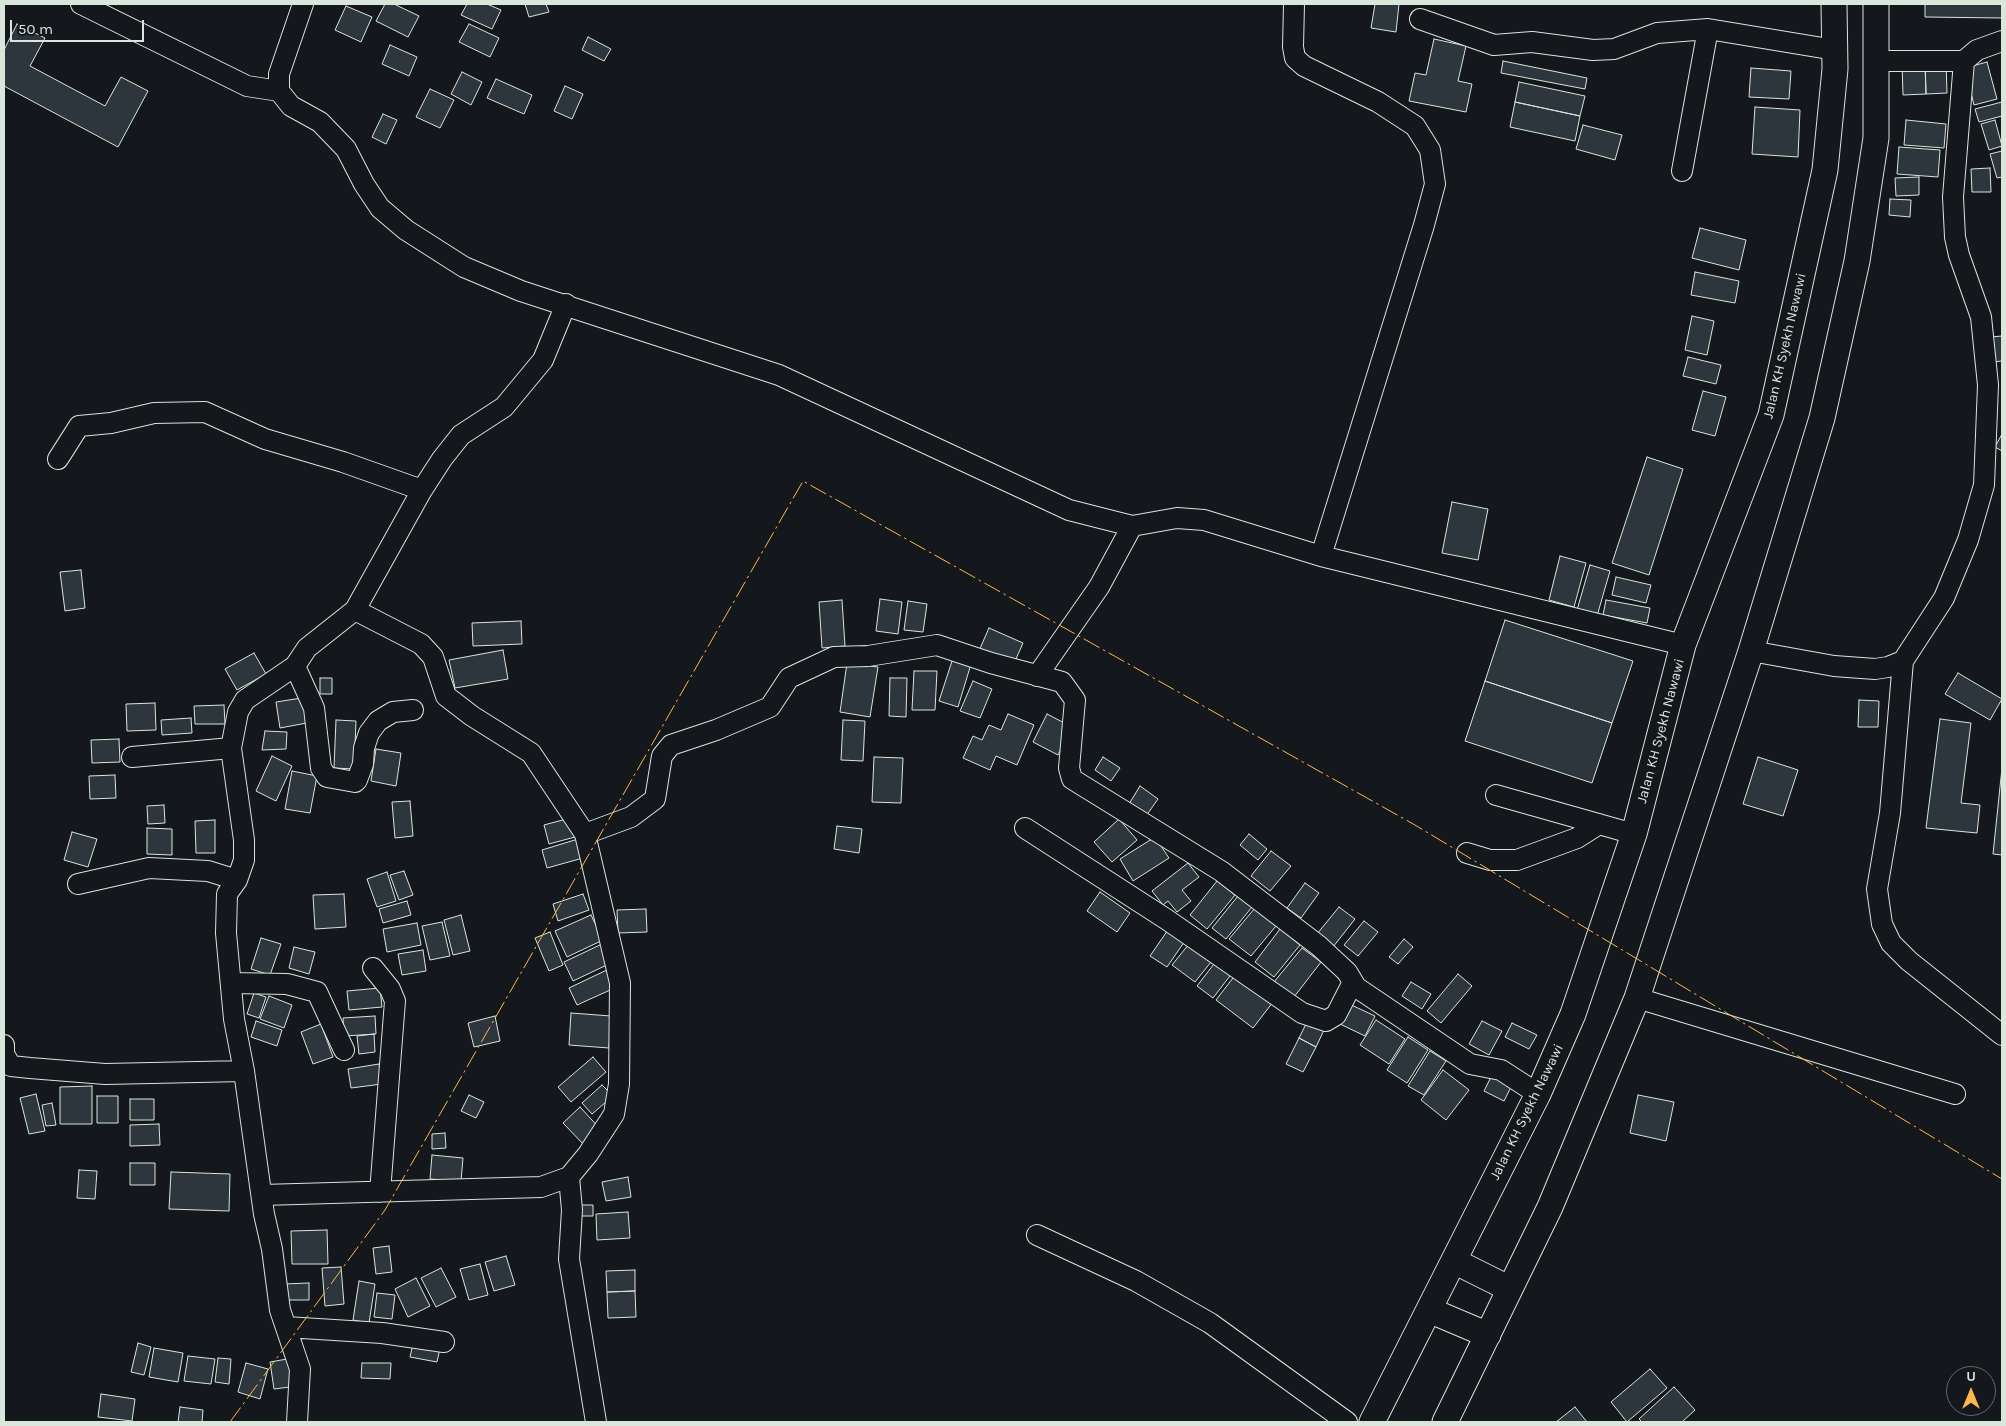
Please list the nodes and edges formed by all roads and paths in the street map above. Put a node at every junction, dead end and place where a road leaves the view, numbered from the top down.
1 (81, 4) edge
2 (303, 4) edge
3 (1294, 4) edge
4 (1834, 4) edge
5 (1876, 4) edge
6 (1420, 19) dead end
7 (1708, 29) junction
8 (2002, 41) edge
9 (1835, 50) junction
10 (1964, 60) junction
11 (1876, 61) junction
12 (279, 91) junction
13 (1682, 170) dead end
14 (566, 304) junction
15 (58, 459) dead end
16 (422, 490) junction
17 (1132, 526) junction
18 (1321, 556) junction
19 (355, 610) junction
20 (1683, 645) junction
21 (1751, 651) junction
22 (1903, 661) junction
23 (295, 666) junction
24 (1037, 676) junction
25 (414, 710) dead end
26 (231, 748) junction
27 (132, 757) dead end
28 (1496, 795) dead end
29 (1599, 824) junction
30 (1025, 828) dead end
31 (585, 834) junction
32 (1634, 834) junction
33 (1467, 853) dead end
34 (237, 880) junction
35 (78, 884) dead end
36 (373, 968) dead end
37 (231, 982) junction
38 (1353, 982) junction
39 (1637, 998) junction
40 (2002, 1035) edge
41 (4, 1045) edge
42 (344, 1050) dead end
43 (244, 1071) junction
44 (1538, 1094) junction
45 (1955, 1094) dead end
46 (569, 1178) junction
47 (380, 1192) junction
48 (262, 1195) junction
49 (1037, 1235) dead end
50 (1454, 1262) junction
51 (1510, 1289) junction
52 (1429, 1310) junction
53 (286, 1327) junction
54 (1488, 1335) junction
55 (444, 1342) dead end
56 (297, 1422) edge
57 (596, 1422) edge
58 (1347, 1422) edge
59 (1372, 1422) edge
60 (1445, 1422) edge

1 - 12 street
2 - 12 street
3 - 18 street
4 - 9 main road, Jalan KH Syekh Nawawi
5 - 11 main road
6 - 7 street
7 - 9 street
7 - 13 street
8 - 10 street
9 - 20 main road, Jalan KH Syekh Nawawi
10 - 11 street
10 - 22 street
11 - 21 main road
12 - 14 street
14 - 16 street
14 - 17 street
15 - 16 street
16 - 19 street
17 - 18 street
17 - 24 street
18 - 20 street
19 - 23 street
19 - 31 street
20 - 32 main road, Jalan KH Syekh Nawawi
21 - 22 street
21 - 39 main road
22 - 40 street
23 - 25 street
23 - 26 street
24 - 31 street
24 - 38 street
26 - 27 street
26 - 34 street
28 - 29 street
29 - 32 street
29 - 33 street
30 - 38 street
31 - 46 street
32 - 44 main road, Jalan KH Syekh Nawawi
34 - 35 street
34 - 37 street
36 - 47 street
37 - 42 street
37 - 43 street
38 - 44 street
39 - 45 street
39 - 51 main road
41 - 43 street
43 - 48 street
44 - 50 main road, Jalan KH Syekh Nawawi
46 - 47 street
46 - 57 street
47 - 48 street
48 - 53 street
49 - 58 street
50 - 51 main road
50 - 52 main road, Jalan KH Syekh Nawawi
51 - 54 main road
52 - 54 main road
52 - 59 main road, Jalan KH Syekh Nawawi
53 - 55 street
53 - 56 street
54 - 60 main road

